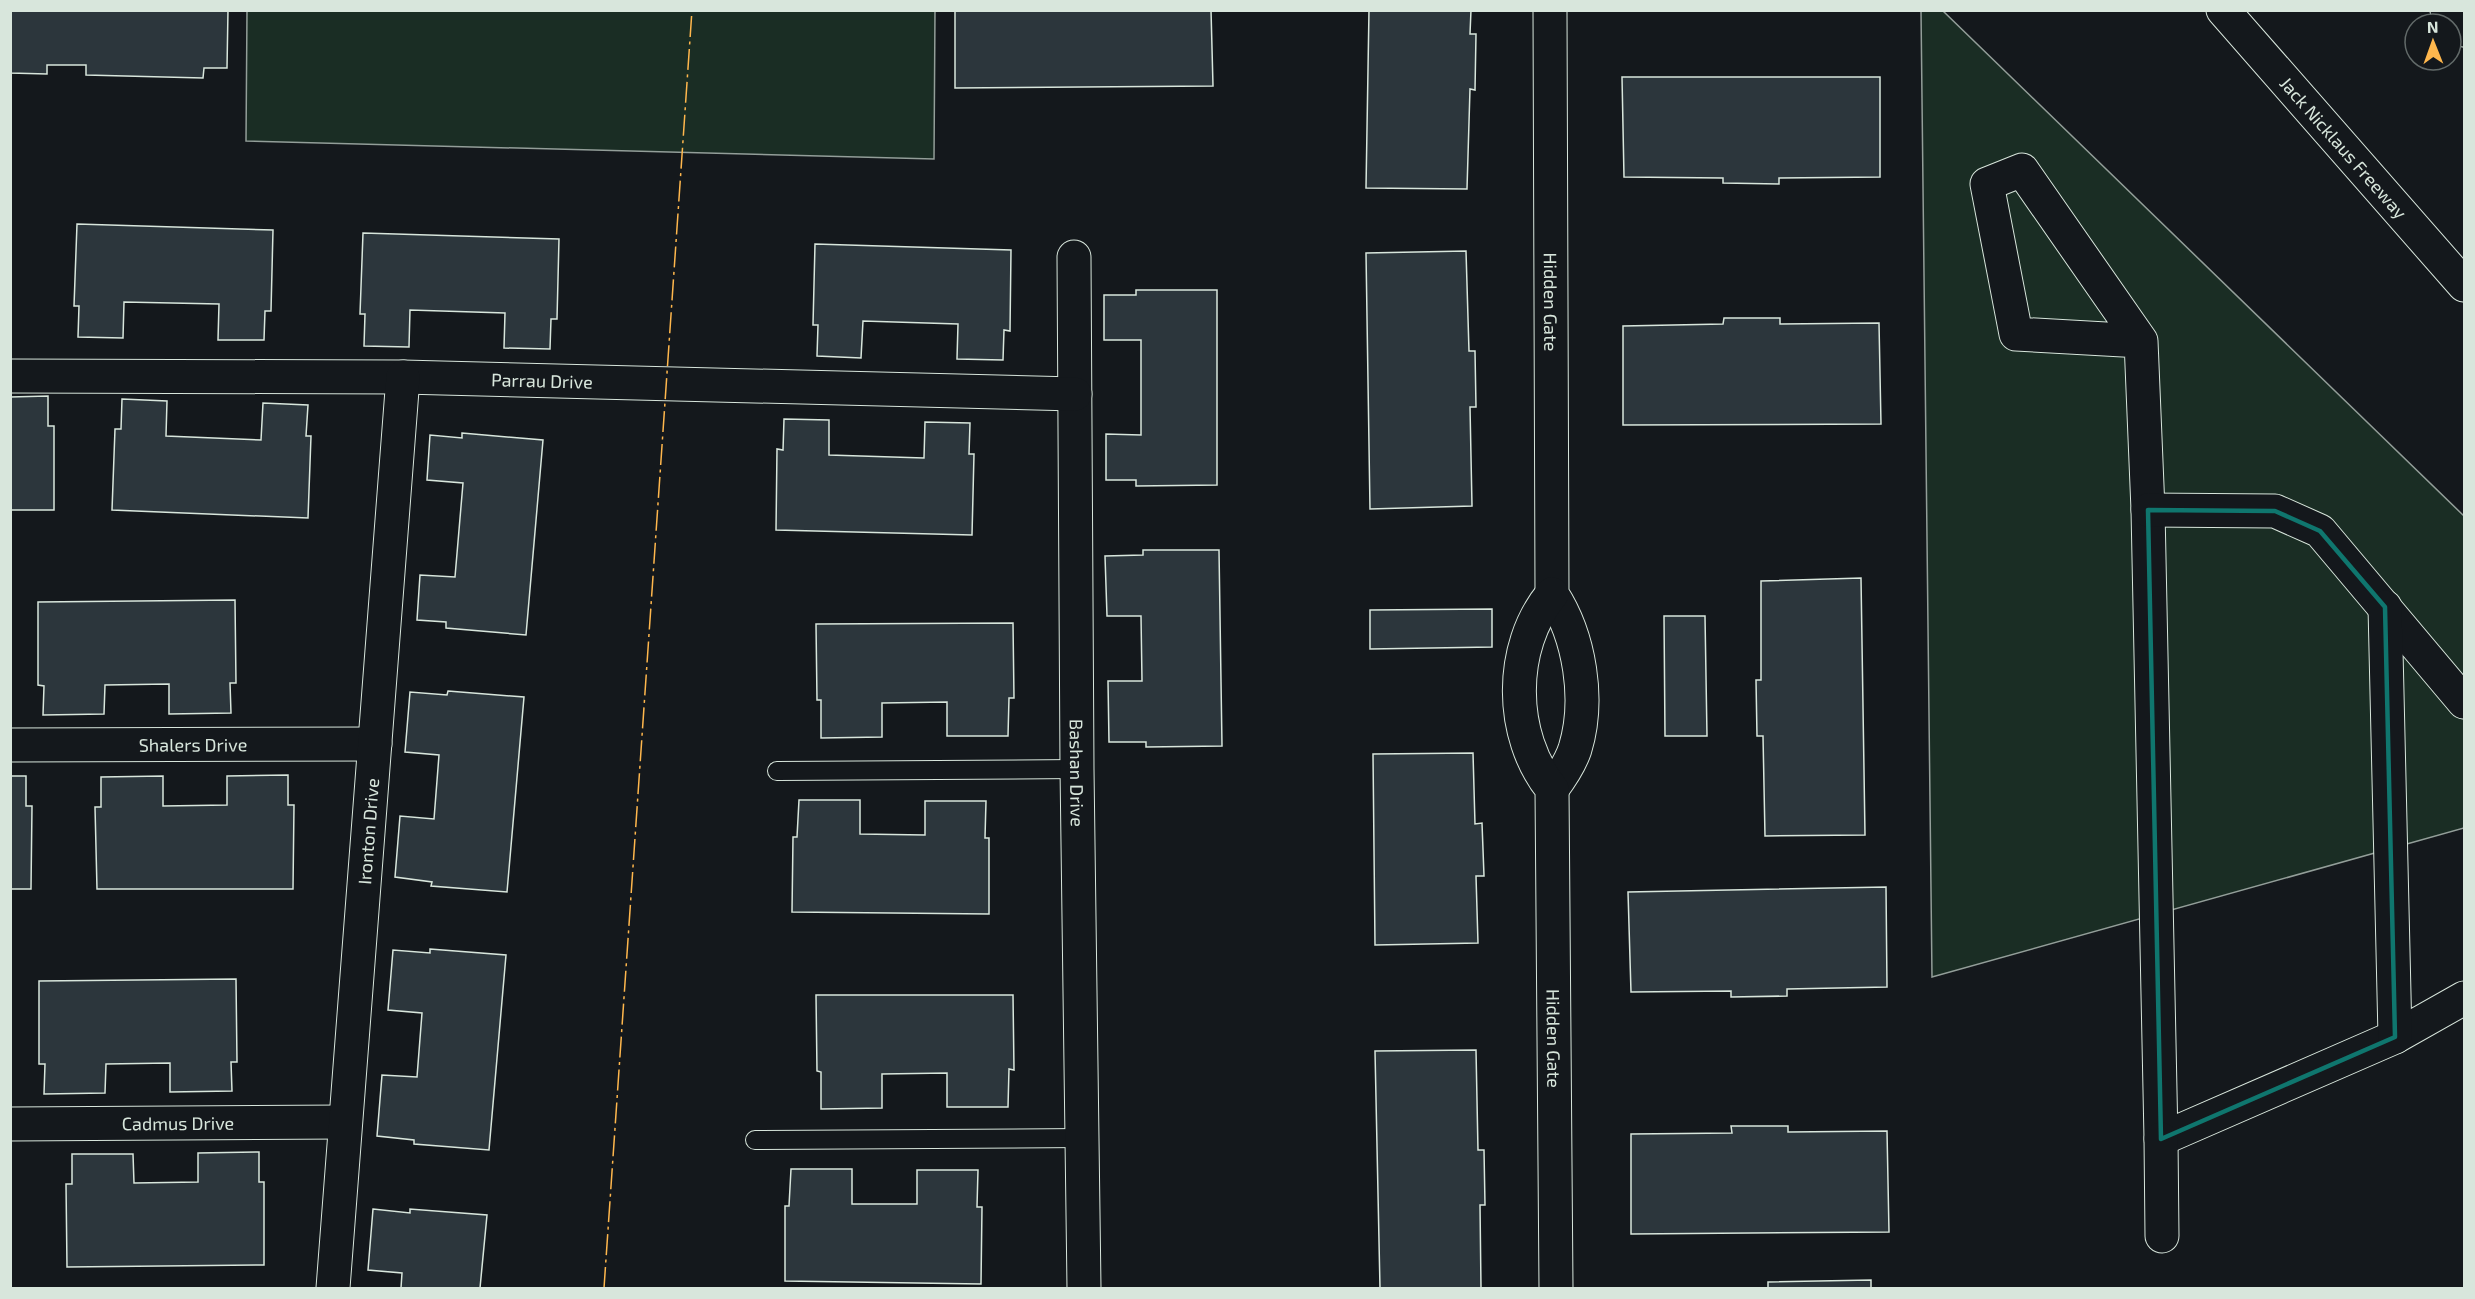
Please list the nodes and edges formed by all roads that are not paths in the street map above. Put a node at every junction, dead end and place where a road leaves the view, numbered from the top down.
1 (1550, 10) edge
2 (2223, 10) edge
3 (2447, 10) edge
4 (2464, 30) edge
5 (1074, 257) dead end
6 (2464, 285) edge
7 (2141, 341) junction
8 (10, 376) edge
9 (403, 376) junction
10 (1075, 394) junction
11 (2148, 510) junction
12 (1552, 594) junction
13 (2385, 607) junction
14 (2464, 702) edge
15 (375, 744) junction
16 (10, 746) edge
17 (1077, 769) junction
18 (777, 771) dead end
19 (1552, 789) junction
20 (2464, 999) edge
21 (2395, 1037) junction
22 (345, 1122) junction
23 (10, 1124) edge
24 (1082, 1138) junction
25 (2161, 1139) junction
26 (754, 1140) dead end
27 (2162, 1236) dead end
28 (333, 1288) edge
29 (1084, 1288) edge
30 (1556, 1288) edge

1 - 12 main road, Hidden Gate
2 - 6 main road, Jack Nicklaus Freeway
3 - 4 main road
5 - 10 main road, Bashan Drive
7 - 7 main road
7 - 11 main road
8 - 9 main road, Parrau Drive
9 - 10 main road, Parrau Drive
9 - 15 main road, Ironton Drive
10 - 17 main road, Bashan Drive
11 - 13 main road
11 - 25 main road
12 - 19 main road, Hidden Gate
12 - 19 main road
13 - 14 main road
13 - 21 main road
15 - 16 main road, Shalers Drive
15 - 22 main road, Ironton Drive
17 - 18 lane
17 - 24 main road, Bashan Drive
19 - 30 main road, Hidden Gate
20 - 21 main road
21 - 25 main road
22 - 23 main road, Cadmus Drive
22 - 28 main road, Ironton Drive
24 - 26 lane
24 - 29 main road, Bashan Drive
25 - 27 main road

